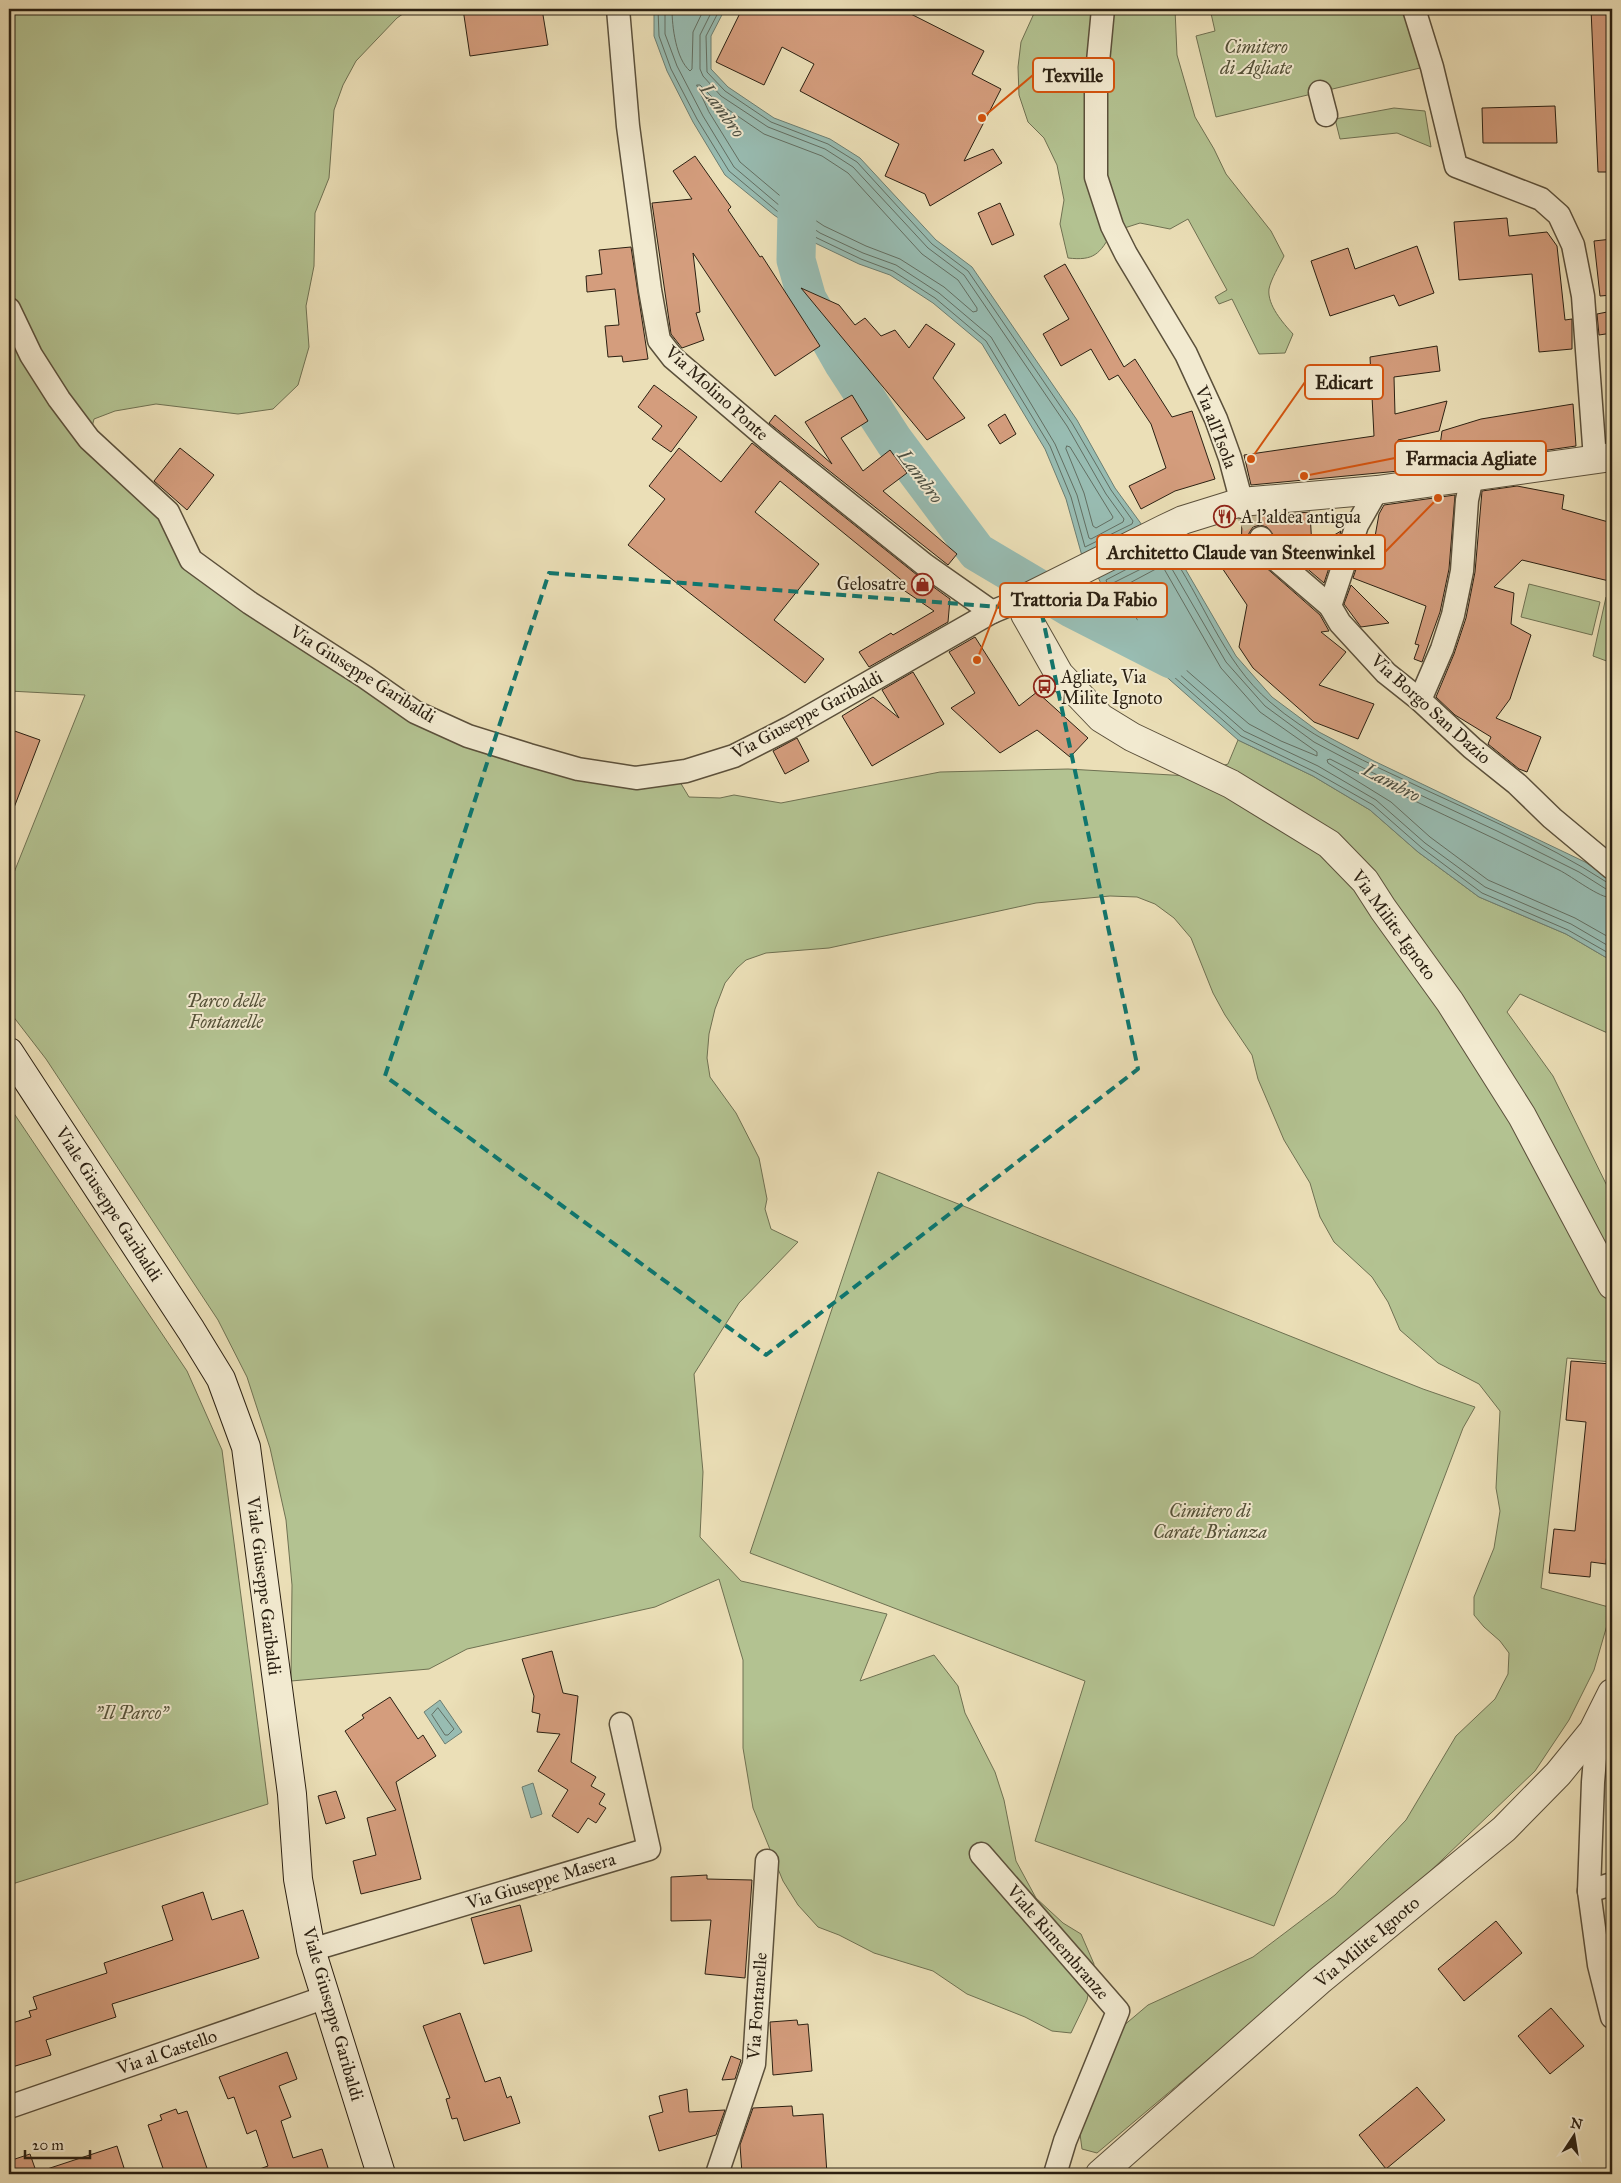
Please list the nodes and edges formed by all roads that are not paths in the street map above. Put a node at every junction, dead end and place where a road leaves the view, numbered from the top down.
1 (618, 9) edge
2 (1103, 9) edge
3 (1414, 9) edge
4 (1320, 92) dead end
5 (1326, 115) dead end
6 (9, 309) edge
7 (1604, 458) edge
8 (1472, 477) junction
9 (1377, 490) junction
10 (1242, 505) junction
11 (1261, 538) tunnel mouth
12 (1028, 597) junction
13 (1330, 606) junction
14 (992, 612) junction
15 (1420, 700) junction
16 (1612, 868) edge
17 (9, 1052) edge
18 (1612, 1285) edge
19 (1612, 1693) edge
20 (1598, 1722) junction
21 (621, 1724) dead end
22 (981, 1854) dead end
23 (767, 1862) dead end
24 (1612, 1884) edge
25 (1589, 1891) junction
26 (311, 1950) junction
27 (326, 1997) junction
28 (1612, 2017) edge
29 (9, 2107) edge
30 (1128, 2148) junction
31 (381, 2174) edge
32 (716, 2174) edge
33 (1055, 2174) edge
34 (1100, 2174) edge
35 (1121, 2174) edge

1 - 14 street, Via Molino Ponte
2 - 10 street, Via all'Isola
3 - 7 street
4 - 5 street
6 - 14 street, Via Giuseppe Garibaldi
7 - 8 street
8 - 9 street
8 - 15 street
9 - 10 street
9 - 13 street
10 - 12 street
11 - 13 street, Via Borgo San Dazio
12 - 14 street, Via Giuseppe Garibaldi
12 - 18 street, Via Milite Ignoto
13 - 15 street, Via Borgo San Dazio
15 - 16 street, Via Borgo San Dazio
17 - 26 street, Viale Giuseppe Garibaldi
19 - 20 street, Via Milite Ignoto
20 - 25 street
20 - 30 street, Via Milite Ignoto
21 - 26 street, Via Giuseppe Masera
22 - 33 street, Viale Rimembranze
23 - 32 street, Via Fontanelle
24 - 25 street
25 - 28 street
26 - 27 street, Viale Giuseppe Garibaldi
27 - 29 street, Via al Castello
27 - 31 street, Viale Giuseppe Garibaldi
30 - 34 street, Via Milite Ignoto
30 - 35 street

